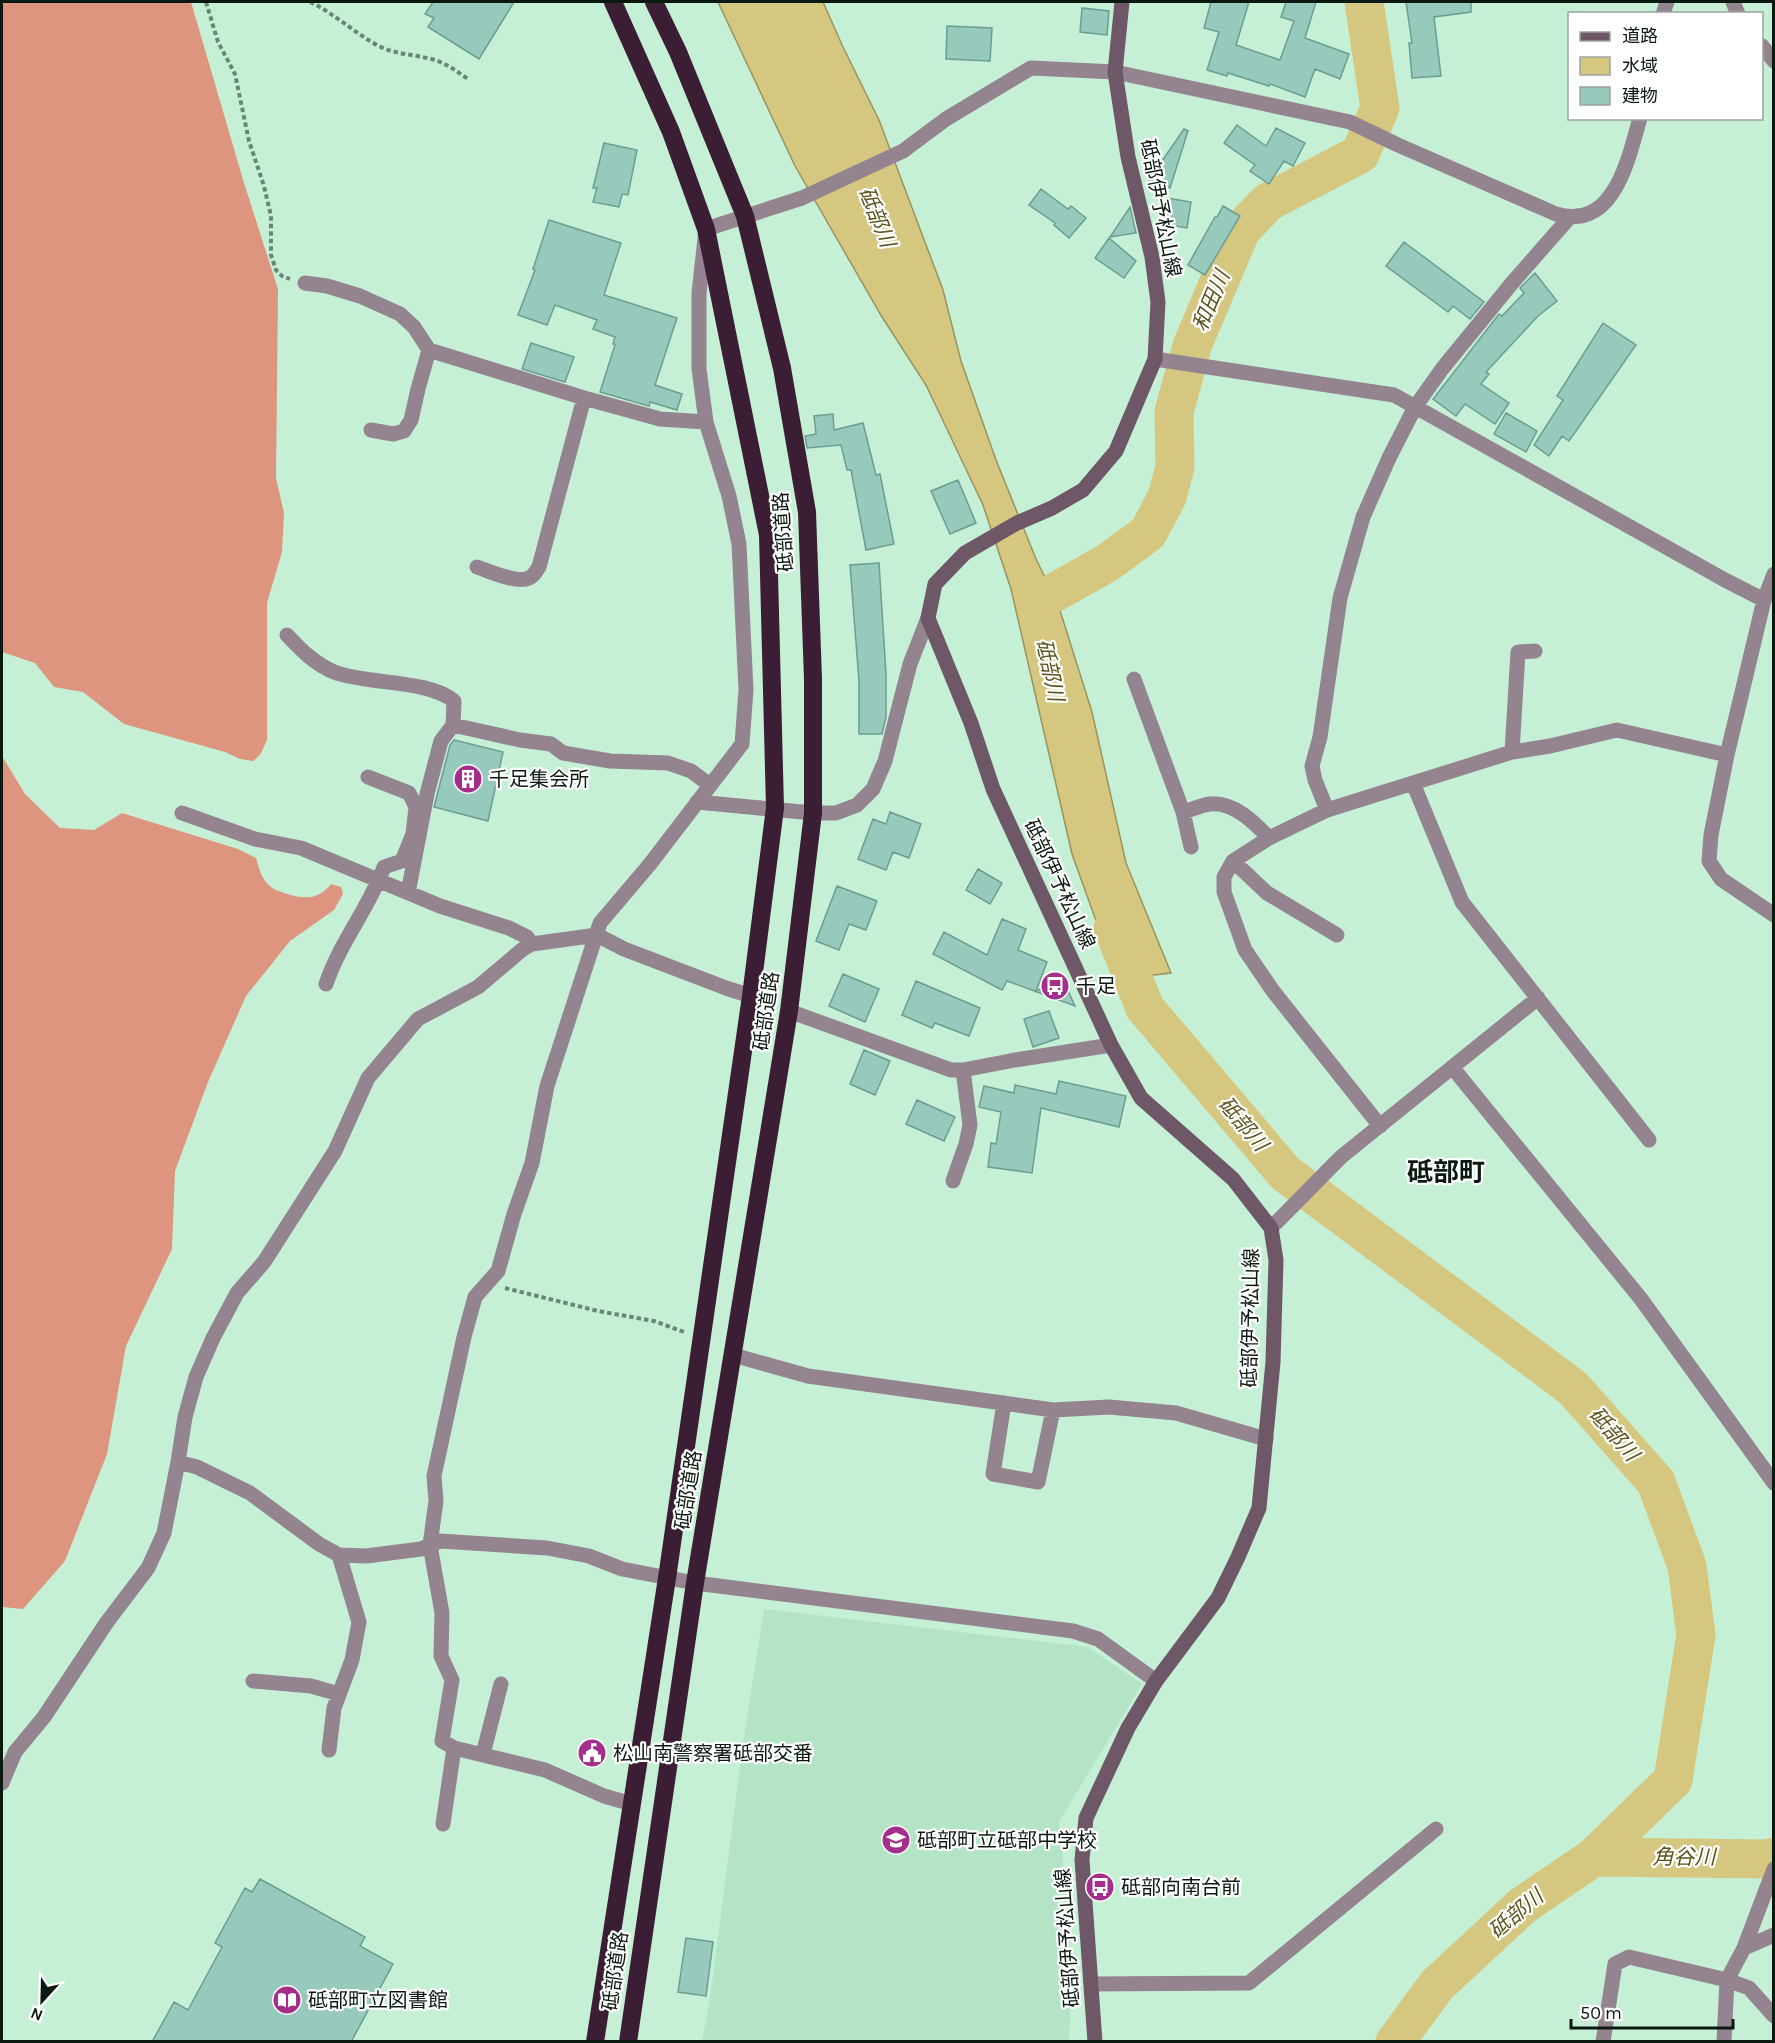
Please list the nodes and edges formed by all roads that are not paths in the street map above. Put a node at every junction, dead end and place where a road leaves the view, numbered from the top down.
1 (613, 2) edge
2 (654, 2) edge
3 (1122, 2) edge
4 (1763, 48) edge
5 (1773, 61) edge
6 (1115, 72) junction
7 (1639, 120) edge
8 (745, 216) junction
9 (1569, 218) junction
10 (706, 230) junction
11 (305, 283) road end
12 (429, 350) junction
13 (1161, 360) junction
14 (584, 398) junction
15 (1415, 407) junction
16 (706, 422) junction
17 (370, 430) dead end
18 (477, 567) dead end
19 (1773, 574) edge
20 (1764, 600) junction
21 (928, 618) junction
22 (287, 636) dead end
23 (1535, 651) dead end
24 (1134, 679) dead end
25 (453, 725) junction
26 (1512, 752) junction
27 (1727, 755) junction
28 (368, 777) dead end
29 (1413, 783) junction
30 (710, 785) junction
31 (697, 802) junction
32 (775, 808) junction
33 (1327, 810) junction
34 (1183, 812) junction
35 (182, 813) dead end
36 (813, 813) junction
37 (1269, 838) junction
38 (1191, 847) dead end
39 (1233, 861) junction
40 (379, 880) junction
41 (408, 893) junction
42 (1773, 915) edge
43 (597, 935) junction
44 (1338, 935) dead end
45 (532, 944) junction
46 (326, 984) dead end
47 (751, 996) junction
48 (1538, 998) junction
49 (789, 1011) junction
50 (1111, 1046) junction
51 (1452, 1067) junction
52 (963, 1070) junction
53 (1380, 1126) junction
54 (1649, 1140) dead end
55 (953, 1181) dead end
56 (1271, 1228) junction
57 (733, 1355) junction
58 (1004, 1403) junction
59 (1053, 1410) junction
60 (1266, 1439) junction
61 (178, 1462) junction
62 (1773, 1483) edge
63 (430, 1545) junction
64 (339, 1555) junction
65 (667, 1578) junction
66 (696, 1583) junction
67 (254, 1681) dead end
68 (1156, 1681) junction
69 (501, 1684) dead end
70 (339, 1694) junction
71 (454, 1748) junction
72 (329, 1750) dead end
73 (483, 1754) junction
74 (2, 1783) edge
75 (632, 1804) junction
76 (443, 1824) dead end
77 (1436, 1829) dead end
78 (1773, 1869) edge
79 (1773, 1935) edge
80 (1744, 1948) junction
81 (1727, 1980) junction
82 (1091, 1984) junction
83 (1773, 2016) edge
84 (596, 2042) edge
85 (628, 2042) edge
86 (1095, 2042) edge
87 (1603, 2042) edge
88 (1724, 2042) edge

1 - 10 highway, 砥部道路
2 - 8 highway, 砥部道路
3 - 6 main road, 砥部伊予松山線
4 - 5 street
6 - 8 street
6 - 9 street
6 - 13 main road, 砥部伊予松山線
7 - 9 street
8 - 10 street
8 - 36 highway, 砥部道路
9 - 15 street
10 - 16 street
10 - 32 highway, 砥部道路
11 - 12 street
12 - 14 street
12 - 17 street
13 - 15 street
13 - 21 main road, 砥部伊予松山線
14 - 16 street
14 - 18 street
15 - 20 street
15 - 33 street
16 - 30 street
19 - 20 street
20 - 27 street
21 - 36 street
21 - 50 main road, 砥部伊予松山線
22 - 25 street
23 - 26 street
24 - 34 street
25 - 30 street
25 - 41 street
26 - 27 street
26 - 29 street
27 - 42 street
28 - 40 street
29 - 33 street
29 - 48 street
30 - 31 street
31 - 32 street
31 - 43 street
32 - 36 street
32 - 47 highway, 砥部道路
33 - 37 street
34 - 37 street
34 - 38 street
35 - 40 street
36 - 49 highway, 砥部道路
37 - 39 street
39 - 44 street
39 - 53 street
40 - 41 street
40 - 46 street
41 - 45 street
43 - 45 street
43 - 47 street
43 - 63 street
45 - 61 street
47 - 65 highway, 砥部道路
48 - 51 street
48 - 54 street
49 - 52 street
49 - 57 highway, 砥部道路
50 - 52 street
50 - 56 main road, 砥部伊予松山線
51 - 53 street
51 - 62 street
52 - 55 street
53 - 56 street
56 - 60 main road, 砥部伊予松山線
57 - 58 street
57 - 66 highway, 砥部道路
58 - 59 street
58 - 59 street
59 - 60 street
60 - 68 main road, 砥部伊予松山線
61 - 64 street
61 - 74 street
63 - 64 street
63 - 65 street
63 - 71 street
64 - 70 street
65 - 66 street
65 - 75 highway, 砥部道路
66 - 68 street
66 - 85 highway, 砥部道路
67 - 70 street
68 - 82 main road, 砥部伊予松山線
69 - 73 street
70 - 72 street
71 - 73 street
71 - 76 street
73 - 75 street
75 - 84 highway, 砥部道路
77 - 82 street
78 - 80 street
79 - 80 street
80 - 81 street
81 - 83 street
81 - 87 street
81 - 88 street
82 - 86 main road, 砥部伊予松山線

